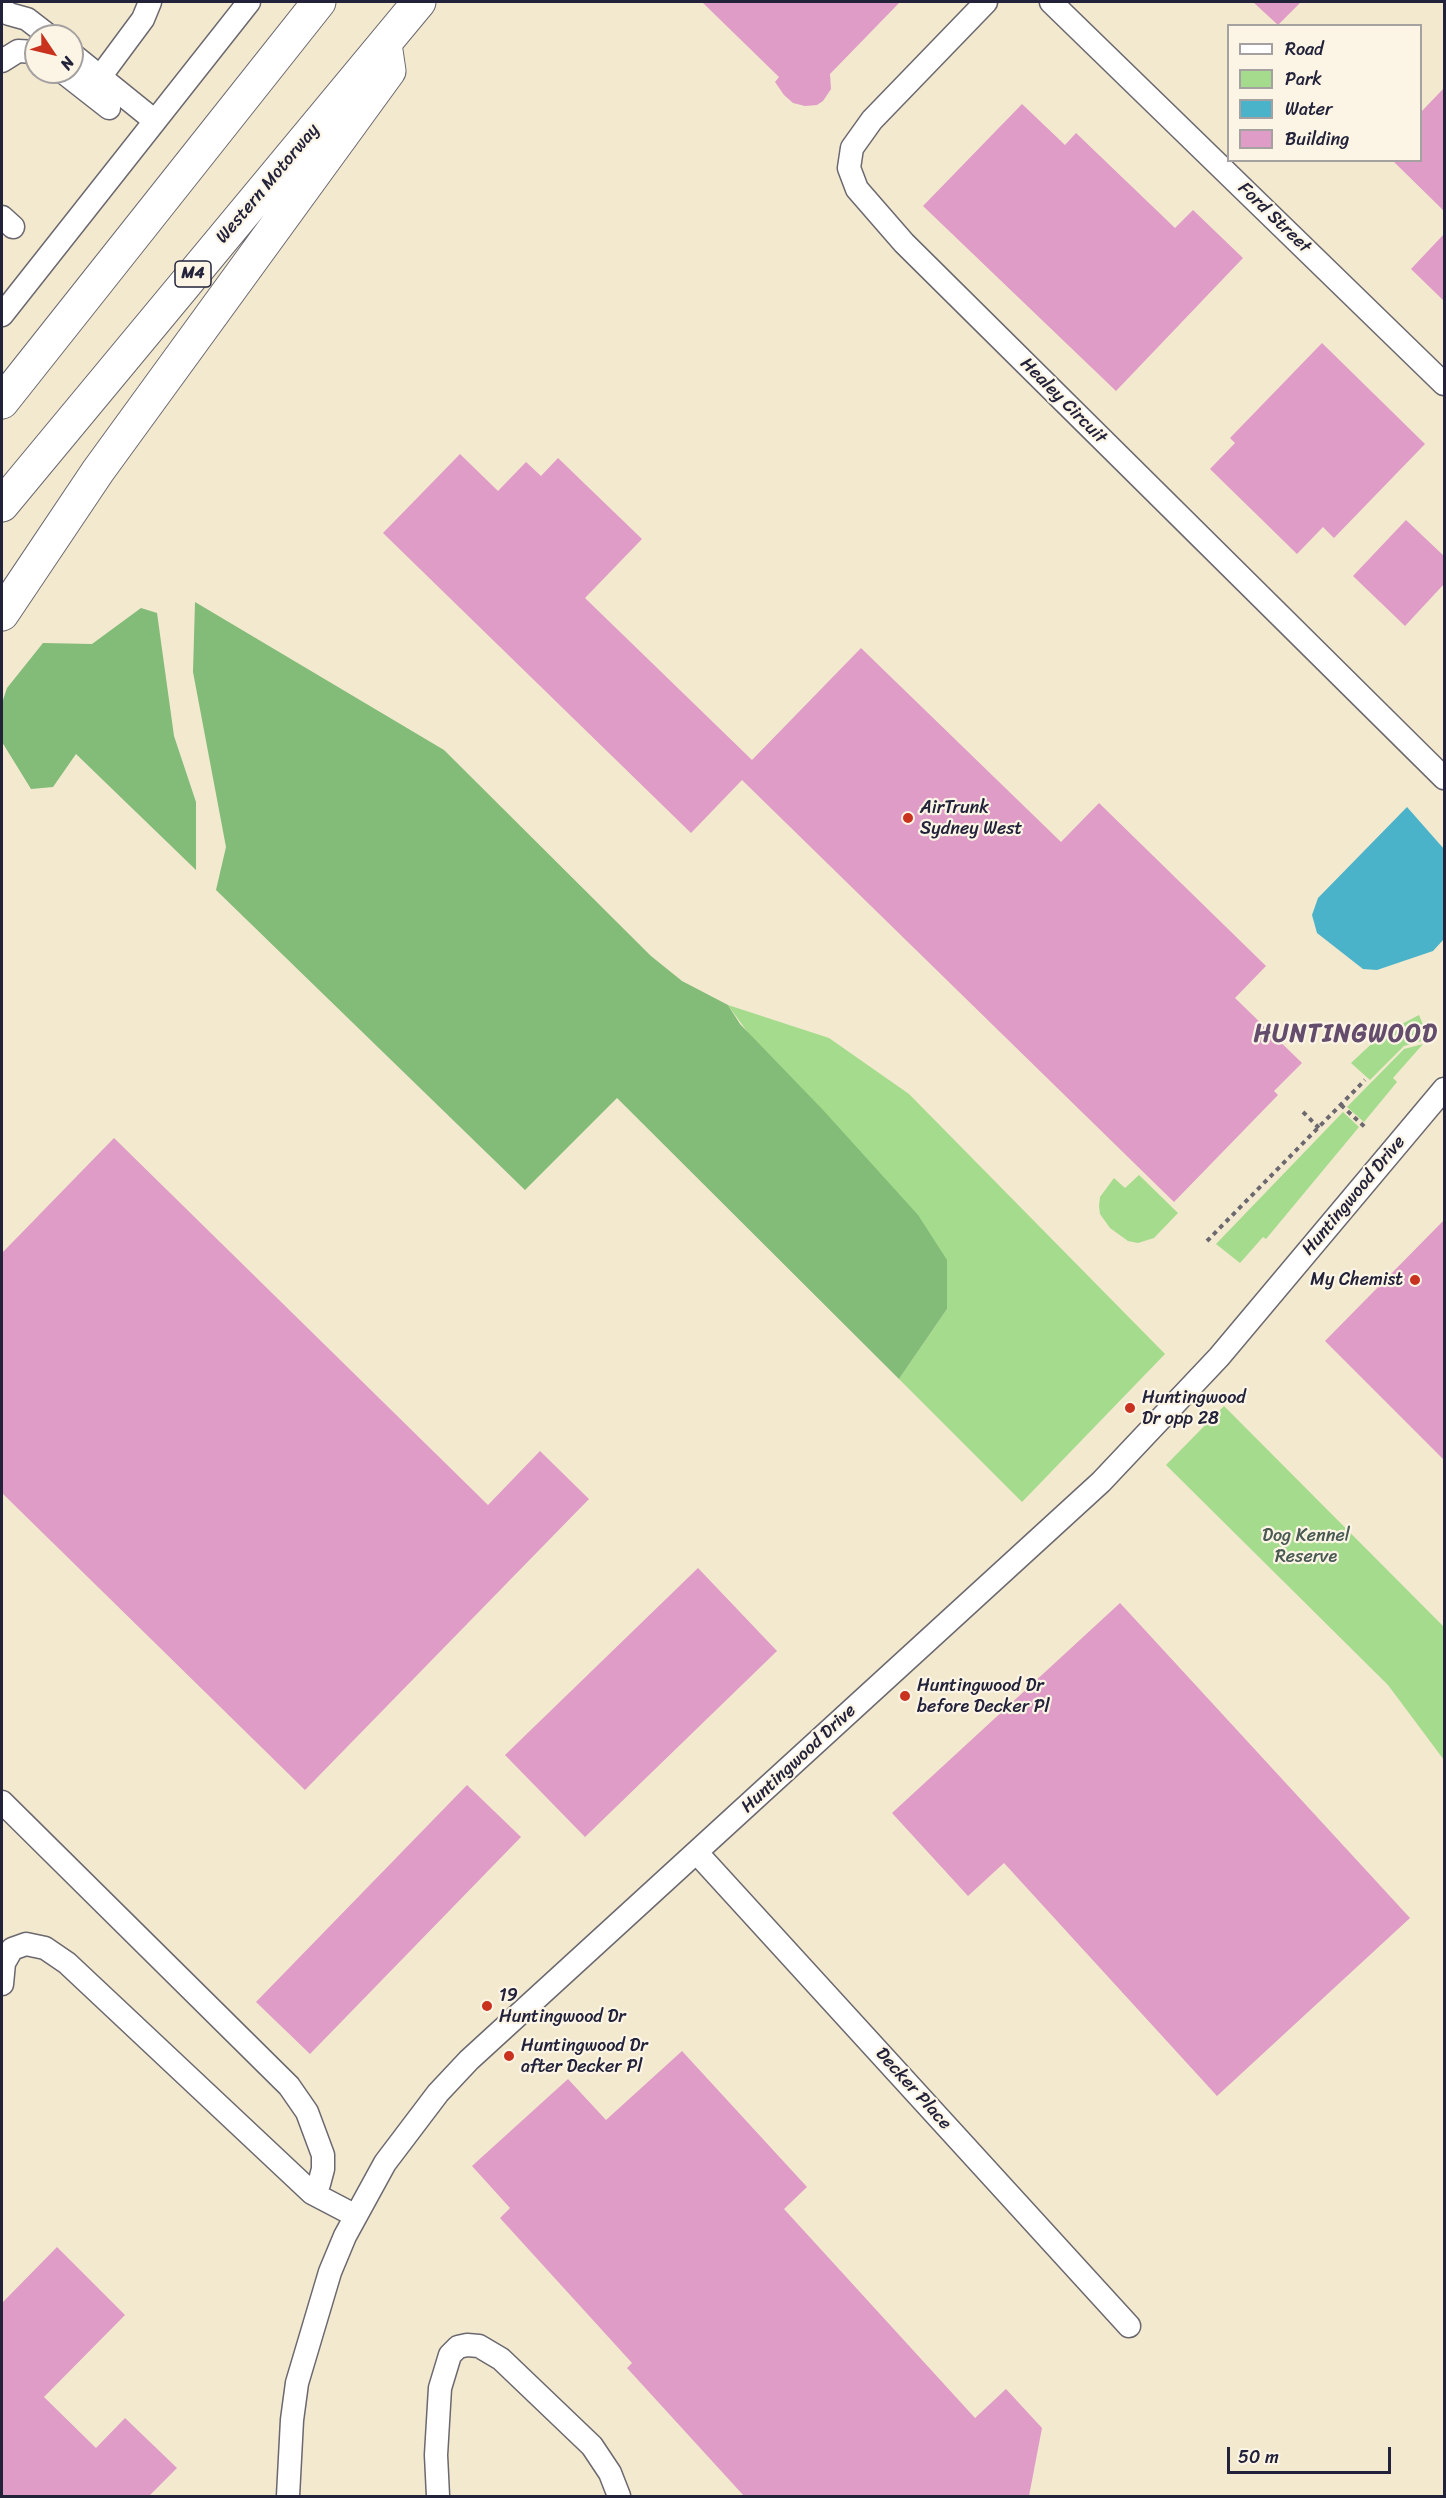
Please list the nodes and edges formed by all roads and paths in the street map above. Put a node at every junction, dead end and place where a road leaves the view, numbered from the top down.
1 (150, 2) edge
2 (249, 2) edge
3 (319, 2) edge
4 (419, 2) edge
5 (986, 2) edge
6 (1051, 2) edge
7 (7, 12) edge
8 (33, 24) edge
9 (385, 44) junction
10 (24, 51) edge
11 (2, 61) edge
12 (84, 64) edge
13 (100, 77) junction
14 (78, 84) edge
15 (109, 108) dead end
16 (155, 121) junction
17 (2, 315) edge
18 (1444, 384) edge
19 (2, 402) edge
20 (2, 505) edge
21 (2, 614) edge
22 (1444, 778) edge
23 (1365, 1080) dead end
24 (1444, 1089) edge
25 (1341, 1105) junction
26 (1303, 1113) dead end
27 (1319, 1128) junction
28 (1367, 1130) dead end
29 (1207, 1241) dead end
30 (2, 1802) edge
31 (697, 1853) junction
32 (2, 1984) edge
33 (312, 2193) junction
34 (356, 2217) junction
35 (1129, 2326) dead end
36 (288, 2496) edge
37 (438, 2496) edge
38 (619, 2496) edge

1 - 13 street
2 - 16 street
3 - 19 highway
4 - 9 highway, Western Motorway / M4
5 - 22 street, Healey Circuit
6 - 18 street, Ford Street
7 - 8 street
9 - 20 highway, Western Motorway / M4
9 - 21 highway
10 - 11 street
12 - 13 street
13 - 16 street
14 - 15 street
16 - 17 street
23 - 25 path
24 - 31 street, Huntingwood Drive
25 - 27 path
25 - 28 path
26 - 27 path
27 - 29 path
30 - 33 street
31 - 34 street, Huntingwood Drive
31 - 35 street, Decker Place
32 - 33 street
33 - 34 street
34 - 36 street, Huntingwood Drive
37 - 38 street

